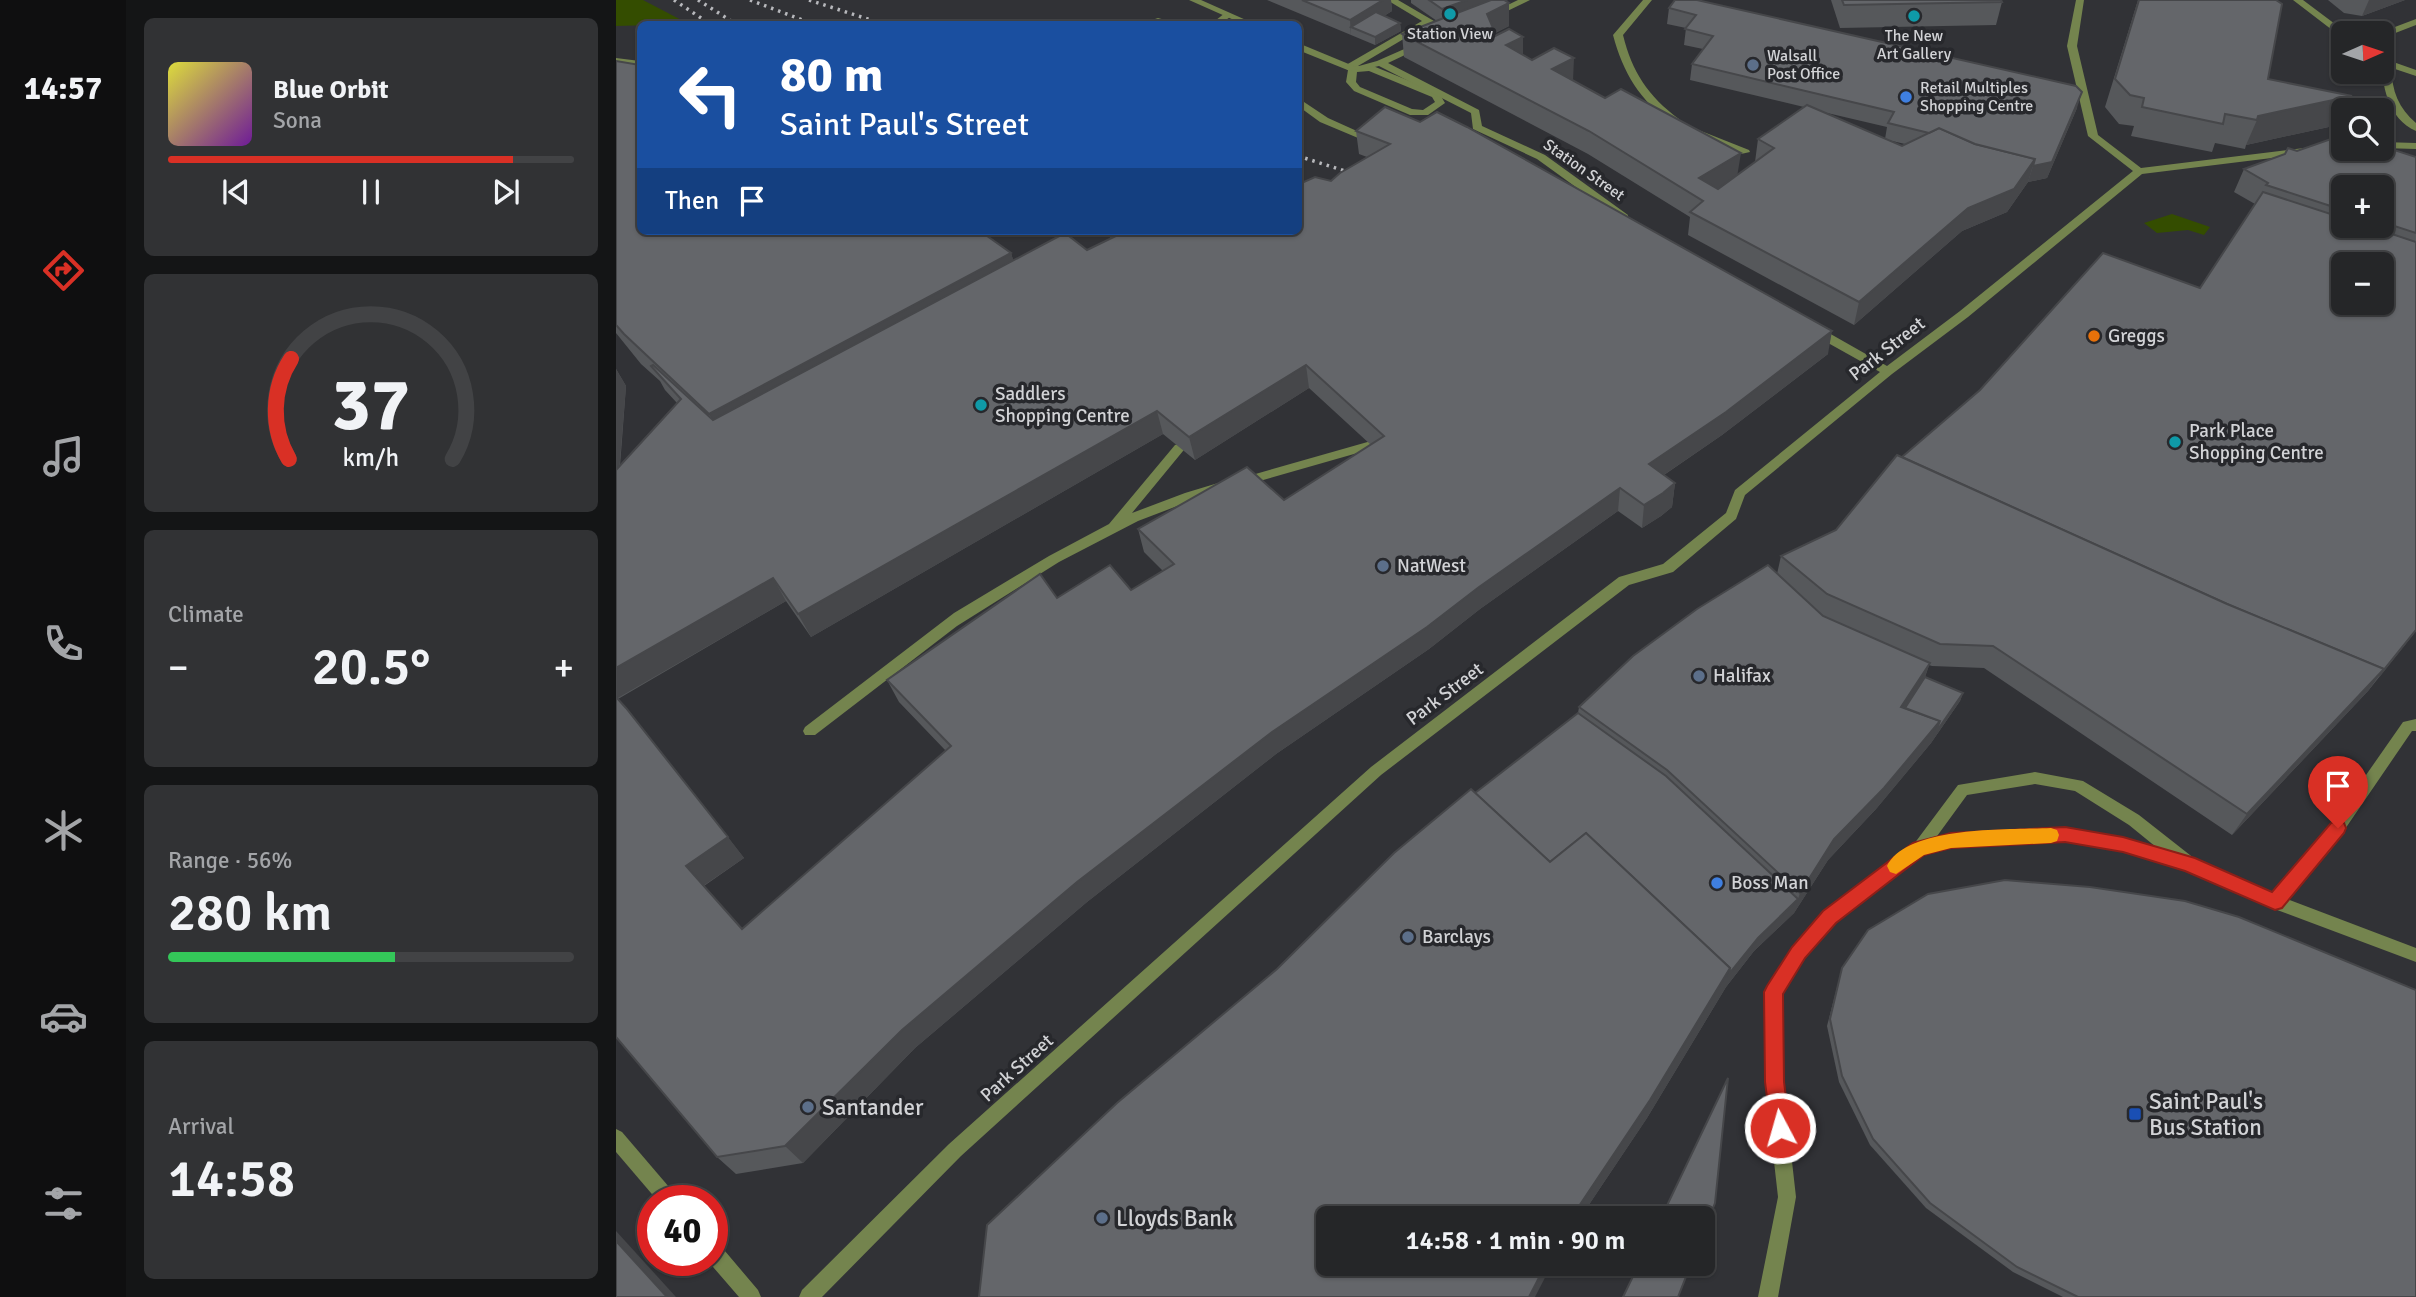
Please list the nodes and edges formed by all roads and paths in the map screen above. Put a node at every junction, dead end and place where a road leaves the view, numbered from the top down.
1 (1193, 0) edge
2 (1391, 0) edge
3 (1526, 0) edge
4 (1648, 0) edge
5 (2080, 0) edge
6 (2297, 0) edge
7 (1227, 15) junction
8 (1489, 16) edge
9 (1219, 21) edge
10 (1242, 21) edge
11 (2416, 22) edge
12 (2331, 25) edge
13 (2394, 30) edge
14 (1429, 42) edge
15 (1302, 48) edge
16 (616, 61) edge
17 (1380, 62) junction
18 (637, 64) edge
19 (2394, 66) edge
20 (1351, 68) junction
21 (2416, 73) edge
22 (2386, 84) edge
23 (2068, 85) edge
24 (2082, 88) junction
25 (1302, 104) edge
26 (2416, 128) edge
27 (1374, 141) edge
28 (2394, 145) edge
29 (2416, 146) edge
30 (2320, 149) edge
31 (1745, 152) dead end
32 (2140, 172) junction
33 (1631, 222) edge
34 (1111, 235) edge
35 (1144, 247) edge
36 (1806, 325) edge
37 (1888, 371) junction
38 (1371, 445) edge
39 (1179, 448) edge
40 (1115, 526) junction
41 (2416, 725) edge
42 (810, 731) dead end
43 (1919, 849) junction
44 (2189, 864) junction
45 (2275, 902) junction
46 (2416, 955) edge
47 (616, 1138) edge
48 (656, 1185) edge
49 (728, 1270) edge
50 (751, 1297) edge
51 (809, 1297) edge
52 (1768, 1297) edge

1 - 7 street
2 - 20 street
3 - 8 street
4 - 31 street
5 - 24 street
6 - 12 street
7 - 9 street
7 - 10 street
11 - 13 street
14 - 17 street
15 - 20 street
16 - 18 street
17 - 20 street
17 - 33 street, Station Street
19 - 21 street
20 - 20 street
22 - 26 street
23 - 24 street
24 - 32 street
25 - 27 street
28 - 29 street
30 - 32 street
32 - 37 street, Park Street
34 - 35 street
36 - 37 street
37 - 51 street, Park Street
38 - 40 street
39 - 40 street
40 - 42 street
41 - 45 street
43 - 44 street
43 - 44 street
43 - 52 street
44 - 45 street
45 - 46 street
47 - 48 street
49 - 50 street

